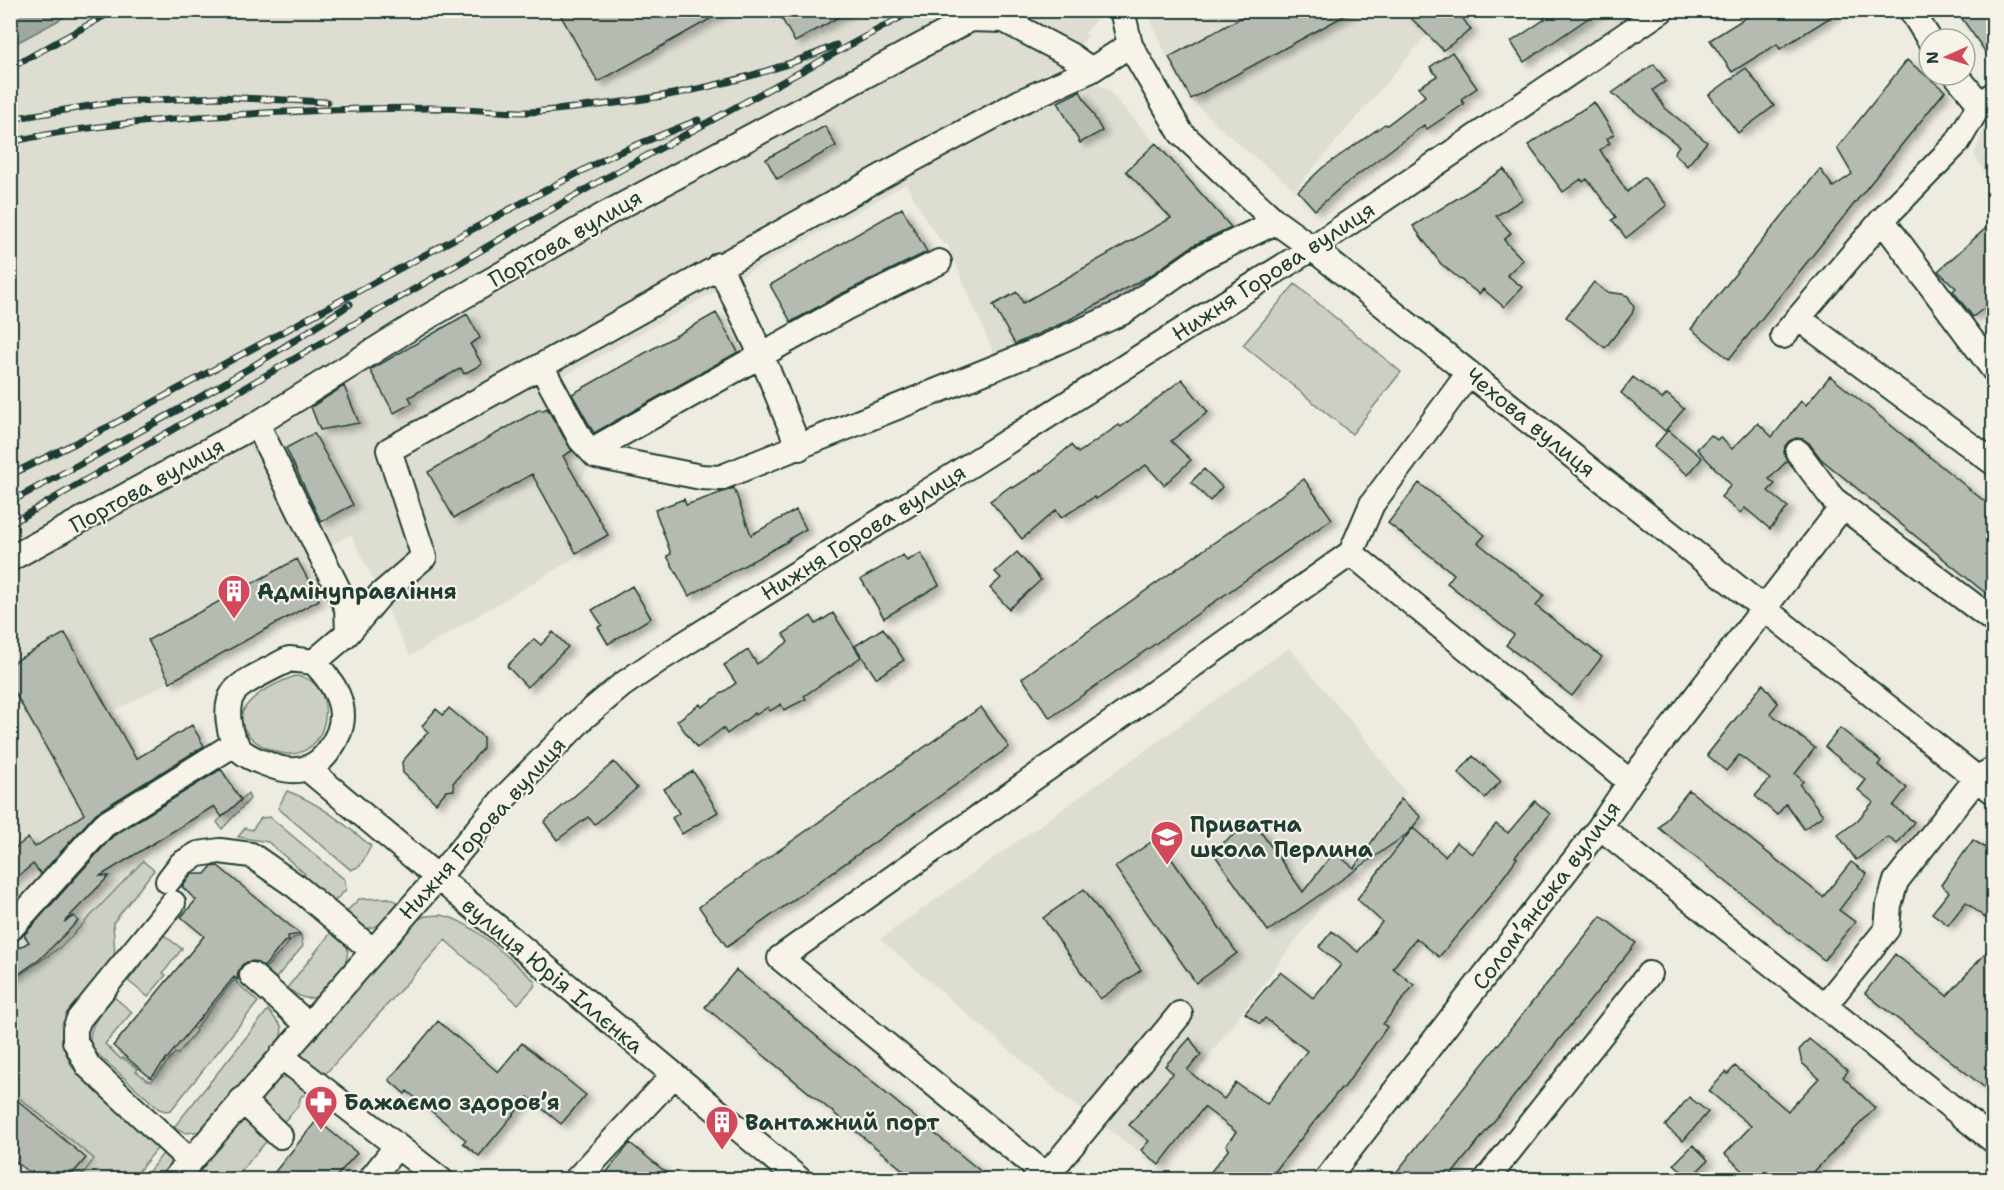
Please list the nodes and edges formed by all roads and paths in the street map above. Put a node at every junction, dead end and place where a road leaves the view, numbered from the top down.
1 (1122, 10) edge
2 (1911, 10) edge
3 (1650, 14) edge
4 (1922, 27) edge
5 (1130, 45) junction
6 (1090, 70) junction
7 (1972, 87) edge
8 (1987, 99) edge
9 (1882, 220) junction
10 (1276, 222) junction
11 (1312, 248) junction
12 (939, 262) dead end
13 (719, 265) junction
14 (760, 354) junction
15 (541, 366) junction
16 (1994, 370) edge
17 (1469, 373) junction
18 (257, 424) junction
19 (603, 444) dead end
20 (799, 448) junction
21 (1798, 452) dead end
22 (1994, 463) edge
23 (1843, 506) junction
24 (1351, 553) junction
25 (10, 560) edge
26 (1765, 609) junction
27 (1994, 621) edge
28 (348, 633) junction
29 (314, 662) junction
30 (236, 743) junction
31 (308, 769) junction
32 (1988, 780) edge
33 (1630, 782) junction
34 (1600, 827) junction
35 (437, 878) junction
36 (10, 929) edge
37 (373, 951) junction
38 (1649, 974) dead end
39 (252, 975) dead end
40 (1825, 1005) junction
41 (1180, 1014) dead end
42 (308, 1024) junction
43 (281, 1056) junction
44 (674, 1075) junction
45 (242, 1100) junction
46 (280, 1136) dead end
47 (1994, 1141) edge
48 (398, 1146) junction
49 (184, 1173) edge
50 (1049, 1175) edge
51 (369, 1179) edge
52 (441, 1179) edge
53 (576, 1179) edge
54 (800, 1179) edge
55 (1326, 1179) edge
56 (1486, 1179) edge

1 - 5 street, Чехова вулиця
2 - 4 street
3 - 11 street, Нижня Горова вулиця
5 - 6 street
5 - 10 street, Чехова вулиця
6 - 13 street
6 - 18 street, Портова вулиця
7 - 8 street
8 - 9 street
9 - 16 street
9 - 22 street
10 - 11 street, Чехова вулиця
10 - 20 street
11 - 17 street, Чехова вулиця
11 - 35 street, Нижня Горова вулиця
12 - 14 street
13 - 14 street
13 - 15 street
14 - 19 street
14 - 20 street
15 - 20 street
15 - 28 street
17 - 24 street
17 - 26 street, Чехова вулиця
18 - 25 street, Портова вулиця
18 - 28 street
21 - 23 street
23 - 26 street, Соломʼянська вулиця
23 - 27 street
24 - 33 street
24 - 50 street
26 - 32 street, Чехова вулиця
26 - 33 street, Соломʼянська вулиця
28 - 29 street
29 - 30 street
29 - 31 street
30 - 31 street
30 - 36 street
31 - 35 street, вулиця Юрія Іллєнка
32 - 40 street
33 - 34 street, Соломʼянська вулиця
34 - 40 street
34 - 55 street, Соломʼянська вулиця
35 - 37 street, Нижня Горова вулиця
35 - 44 street, вулиця Юрія Іллєнка
37 - 42 street, Нижня Горова вулиця
37 - 49 street
38 - 56 street
39 - 42 street
40 - 47 street
41 - 50 street
42 - 43 street, Нижня Горова вулиця
43 - 45 street, Нижня Горова вулиця
43 - 48 street
44 - 53 street
44 - 54 street, вулиця Юрія Іллєнка
45 - 46 street
45 - 49 street, Нижня Горова вулиця
48 - 51 street
48 - 52 street

